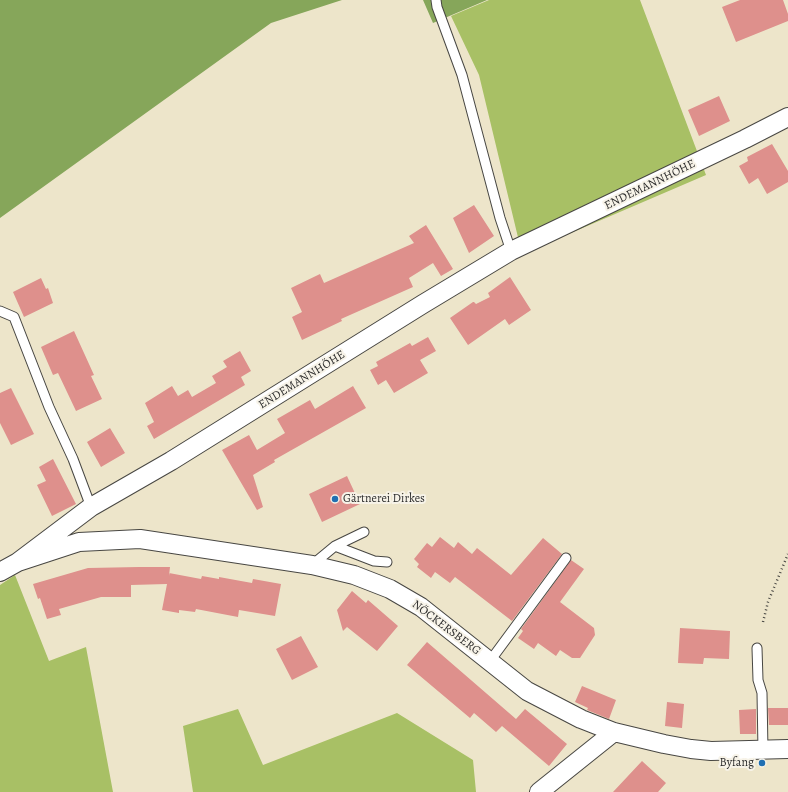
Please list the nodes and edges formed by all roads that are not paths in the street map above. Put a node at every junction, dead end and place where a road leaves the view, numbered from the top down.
1 (436, 0) edge
2 (788, 117) edge
3 (511, 252) junction
4 (0, 311) edge
5 (91, 507) junction
6 (364, 532) dead end
7 (335, 546) junction
8 (566, 558) dead end
9 (18, 562) junction
10 (387, 562) dead end
11 (312, 565) junction
12 (0, 572) edge
13 (757, 648) dead end
14 (490, 661) junction
15 (614, 732) junction
16 (788, 749) edge
17 (763, 751) junction
18 (539, 792) edge

1 - 3 lane
2 - 3 street, ENDEMANNHÖHE
3 - 5 street, ENDEMANNHÖHE
4 - 5 lane
5 - 9 street, ENDEMANNHÖHE
6 - 7 lane
7 - 10 lane
7 - 11 lane
8 - 14 lane
9 - 11 street, NÖCKERSBERG
9 - 12 street, NÖCKERSBERG
11 - 14 street, NÖCKERSBERG
13 - 17 lane
14 - 15 street, NÖCKERSBERG
15 - 17 street, NÖCKERSBERG
15 - 18 street
16 - 17 street, NÖCKERSBERG

